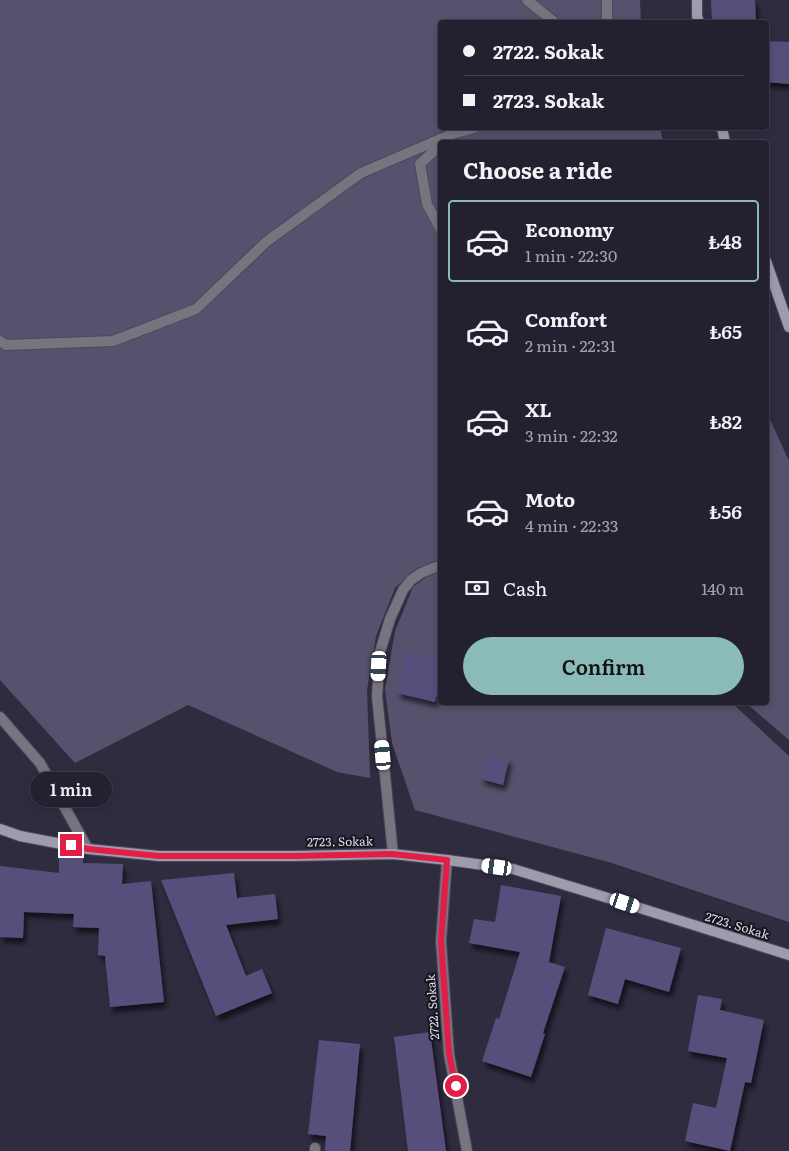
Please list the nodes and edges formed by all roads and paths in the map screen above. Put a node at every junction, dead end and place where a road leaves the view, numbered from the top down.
1 (527, 0) edge
2 (607, 0) edge
3 (697, 0) edge
4 (552, 20) edge
5 (607, 20) edge
6 (699, 20) edge
7 (467, 130) edge
8 (452, 134) junction
9 (438, 140) edge
10 (438, 140) edge
11 (445, 140) edge
12 (438, 147) edge
13 (438, 224) edge
14 (769, 270) edge
15 (789, 327) edge
16 (0, 340) edge
17 (438, 567) edge
18 (0, 717) edge
19 (0, 829) edge
20 (88, 849) junction
21 (392, 854) junction
22 (447, 860) junction
23 (789, 955) edge
24 (467, 1151) edge

1 - 4 street
2 - 5 street
3 - 6 street
7 - 8 street
8 - 9 street
8 - 11 street
10 - 16 street
12 - 13 street
14 - 15 street
17 - 21 street
18 - 20 street
19 - 20 street, 2723. Sokak
20 - 21 street, 2723. Sokak
21 - 22 street, 2723. Sokak
22 - 23 street, 2723. Sokak
22 - 24 street, 2722. Sokak

